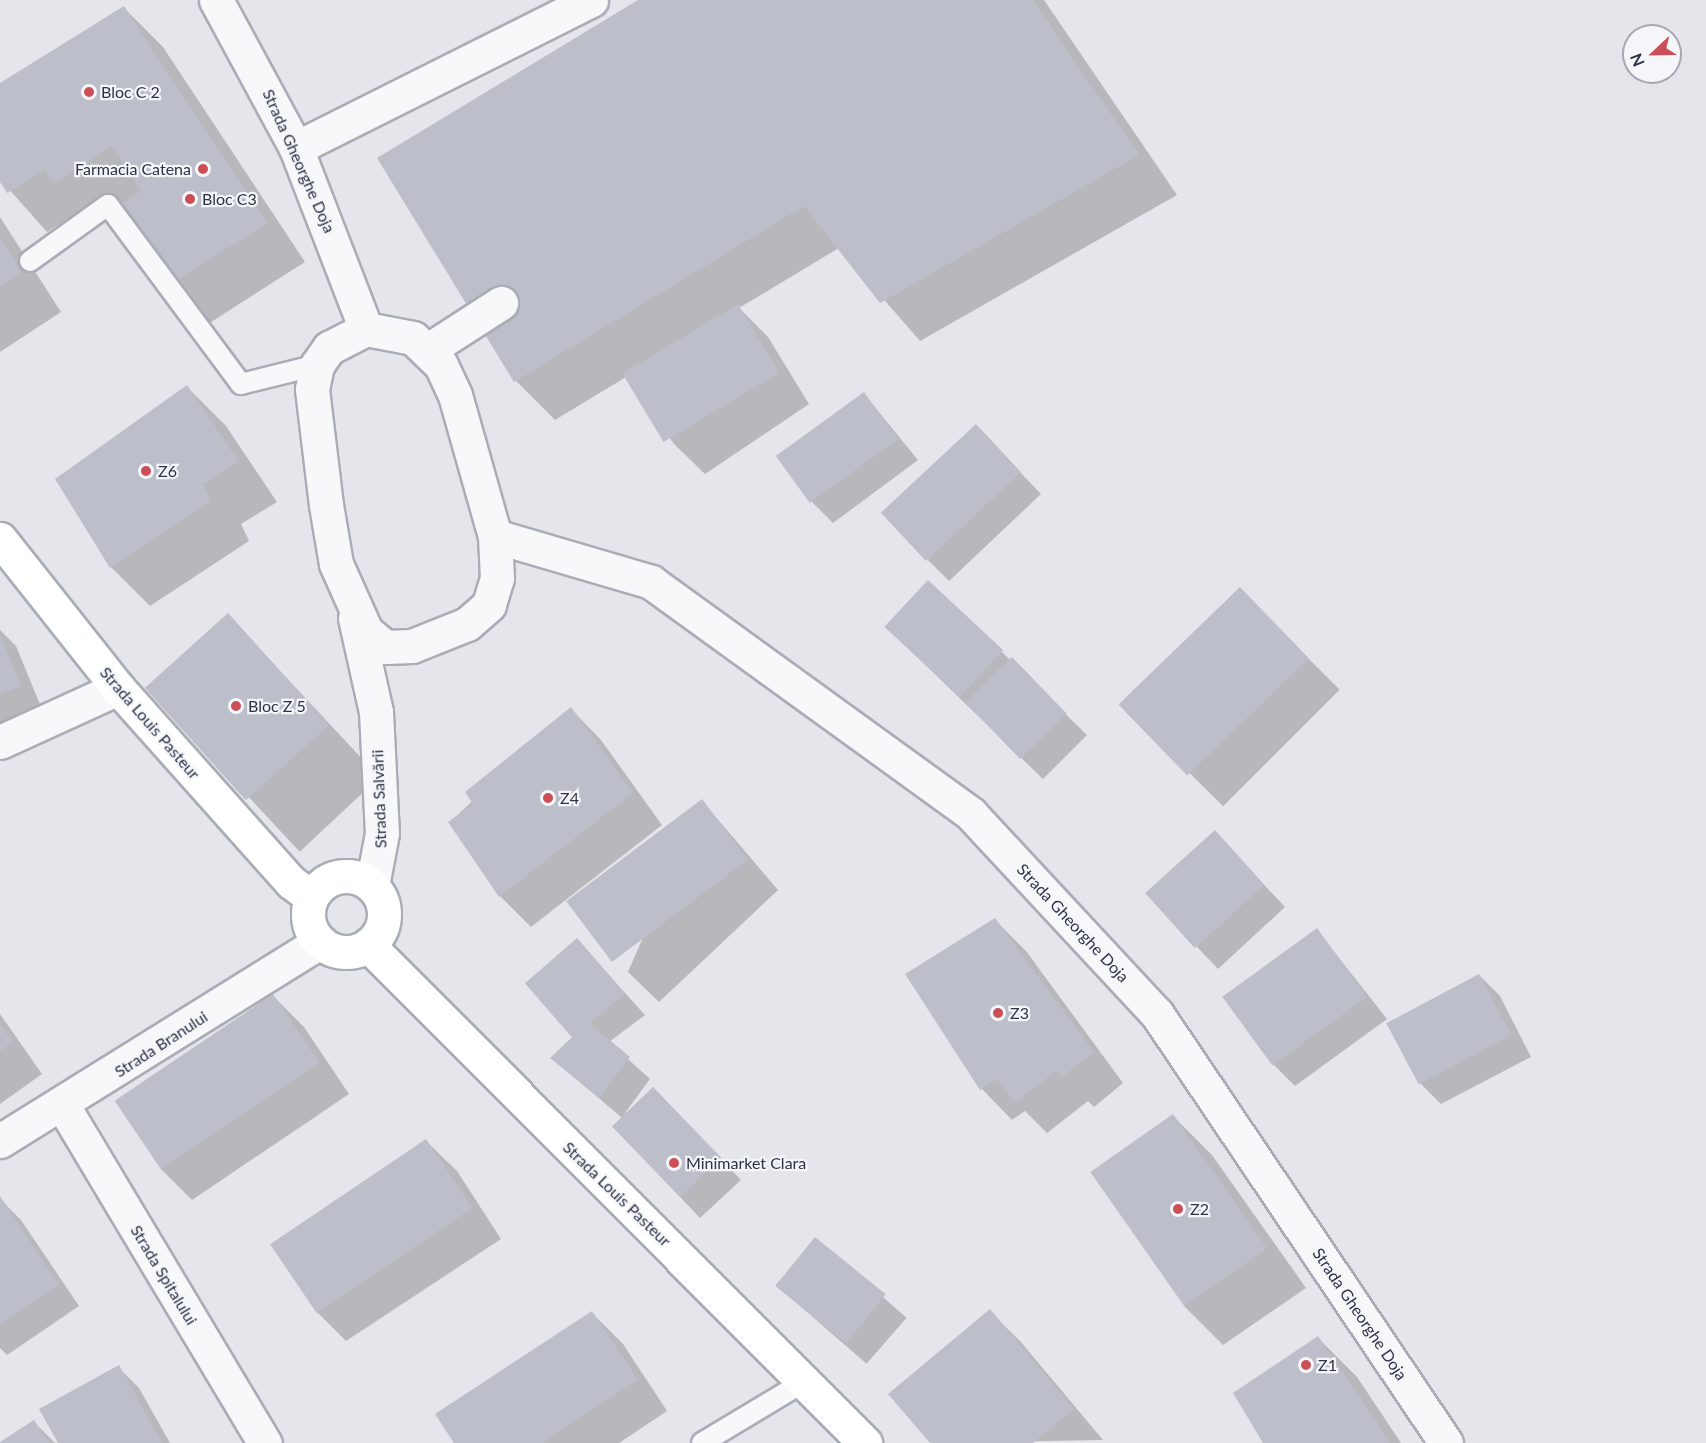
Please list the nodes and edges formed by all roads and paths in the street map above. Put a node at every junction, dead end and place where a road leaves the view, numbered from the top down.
1 (216, 0) edge
2 (591, 0) edge
3 (296, 148) junction
4 (30, 261) dead end
5 (501, 303) dead end
6 (366, 329) junction
7 (428, 350) junction
8 (317, 365) junction
9 (495, 536) junction
10 (0, 539) edge
11 (559, 556) junction
12 (489, 604) junction
13 (352, 608) junction
14 (420, 644) junction
15 (118, 688) junction
16 (376, 712) junction
17 (0, 742) edge
18 (372, 886) junction
19 (311, 897) junction
20 (320, 942) junction
21 (368, 945) junction
22 (63, 1106) junction
23 (0, 1141) edge
24 (807, 1380) junction
25 (265, 1443) edge
26 (702, 1443) edge
27 (865, 1443) edge
28 (1446, 1443) edge

1 - 3 street, Strada Gheorghe Doja
2 - 3 street
3 - 6 street, Strada Gheorghe Doja
4 - 8 lane
5 - 7 street
6 - 7 street
6 - 8 street
7 - 9 street
8 - 13 street
9 - 11 street, Strada Gheorghe Doja
9 - 12 street
10 - 15 main road, Strada Louis Pasteur
11 - 12 street
11 - 28 street, Strada Gheorghe Doja
12 - 14 street
13 - 14 street
13 - 16 street, Strada Salvării
14 - 16 street
15 - 17 street
15 - 19 main road, Strada Louis Pasteur
16 - 18 street, Strada Salvării
18 - 19 main road
18 - 21 main road
19 - 20 main road
20 - 21 main road
20 - 22 street, Strada Branului
21 - 24 main road, Strada Louis Pasteur
22 - 23 street, Strada Branului
22 - 25 street, Strada Spitalului
24 - 26 lane
24 - 27 main road, Strada Louis Pasteur

